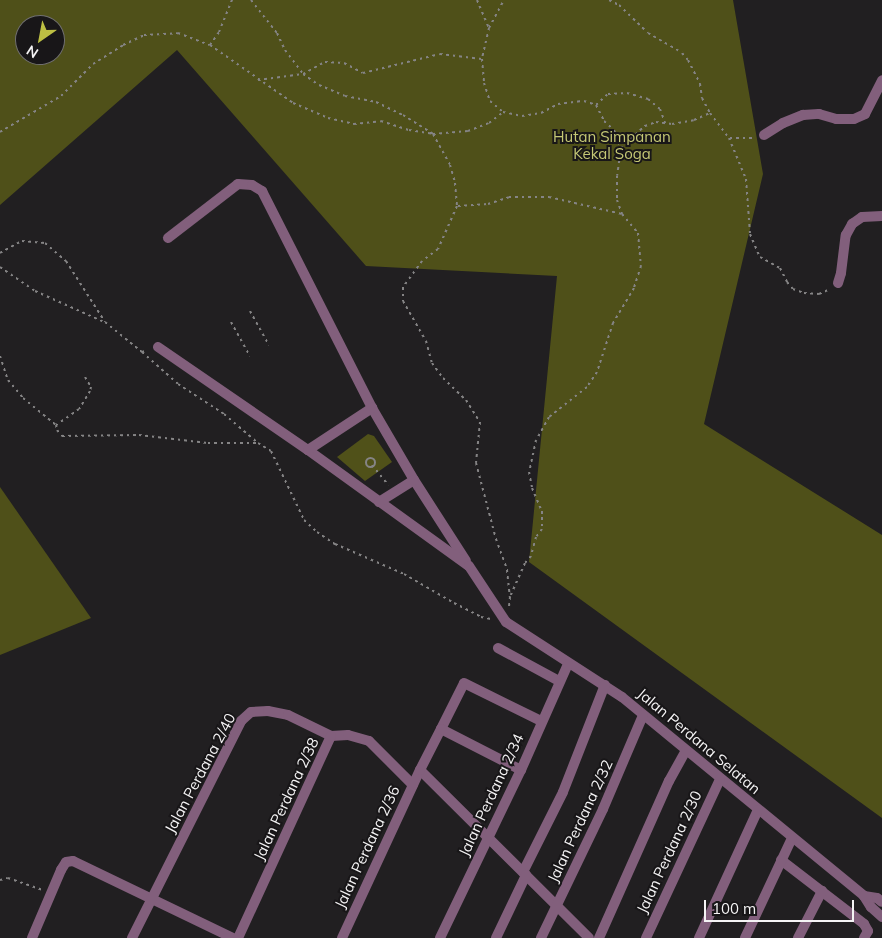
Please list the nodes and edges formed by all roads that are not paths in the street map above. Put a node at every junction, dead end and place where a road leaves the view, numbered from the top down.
1 (882, 80) edge
2 (764, 135) road end
3 (882, 216) edge
4 (168, 238) dead end
5 (838, 283) road end
6 (158, 347) road end
7 (372, 408) junction
8 (308, 450) junction
9 (414, 480) junction
10 (379, 502) junction
11 (469, 566) junction
12 (498, 648) dead end
13 (568, 664) junction
14 (559, 681) junction
15 (605, 685) junction
16 (643, 715) junction
17 (541, 721) junction
18 (441, 730) junction
19 (331, 736) junction
20 (686, 750) junction
21 (420, 770) junction
22 (521, 770) junction
23 (720, 779) junction
24 (413, 785) junction
25 (758, 810) junction
26 (792, 838) junction
27 (488, 839) junction
28 (781, 860) junction
29 (525, 874) junction
30 (822, 891) junction
31 (864, 896) junction
32 (152, 900) junction
33 (882, 902) edge
34 (556, 908) junction
35 (882, 917) edge
36 (32, 938) edge
37 (132, 938) edge
38 (233, 938) edge
39 (238, 938) edge
40 (342, 938) edge
41 (440, 938) edge
42 (496, 938) edge
43 (541, 938) edge
44 (589, 938) edge
45 (599, 938) edge
46 (646, 938) edge
47 (699, 938) edge
48 (745, 938) edge
49 (798, 938) edge
50 (864, 938) edge

1 - 2 street
3 - 5 street
4 - 7 street
6 - 8 street
7 - 8 street
7 - 9 street
8 - 10 street
9 - 10 street
9 - 11 street
10 - 11 street
11 - 13 street, Jalan Perdana Selatan
12 - 14 street
13 - 14 street, Jalan Perdana 2/34
13 - 15 street, Jalan Perdana Selatan
14 - 17 street, Jalan Perdana 2/34
15 - 16 street, Jalan Perdana Selatan
15 - 29 street
16 - 20 street, Jalan Perdana Selatan
16 - 34 street, Jalan Perdana 2/32
17 - 18 street, Jalan Perdana 2/36
17 - 22 street, Jalan Perdana 2/34
18 - 21 street, Jalan Perdana 2/36
18 - 22 street
19 - 24 street, Jalan Perdana 2/38
19 - 32 street, Jalan Perdana 2/40
19 - 39 street, Jalan Perdana 2/38
20 - 23 street, Jalan Perdana Selatan
20 - 45 street
21 - 24 street, Jalan Perdana 2/36
21 - 27 street
22 - 27 street, Jalan Perdana 2/34
23 - 25 street, Jalan Perdana Selatan
23 - 46 street, Jalan Perdana 2/30
24 - 40 street, Jalan Perdana 2/36
25 - 26 street, Jalan Perdana Selatan
25 - 47 street
26 - 28 street
26 - 31 street, Jalan Perdana Selatan
27 - 29 street
27 - 41 street, Jalan Perdana 2/34
28 - 30 street
28 - 48 street
29 - 34 street
29 - 42 street
30 - 49 street
30 - 50 street
31 - 33 street
31 - 35 street
32 - 36 street
32 - 37 street, Jalan Perdana 2/40
32 - 38 street
34 - 43 street, Jalan Perdana 2/32
34 - 44 street

